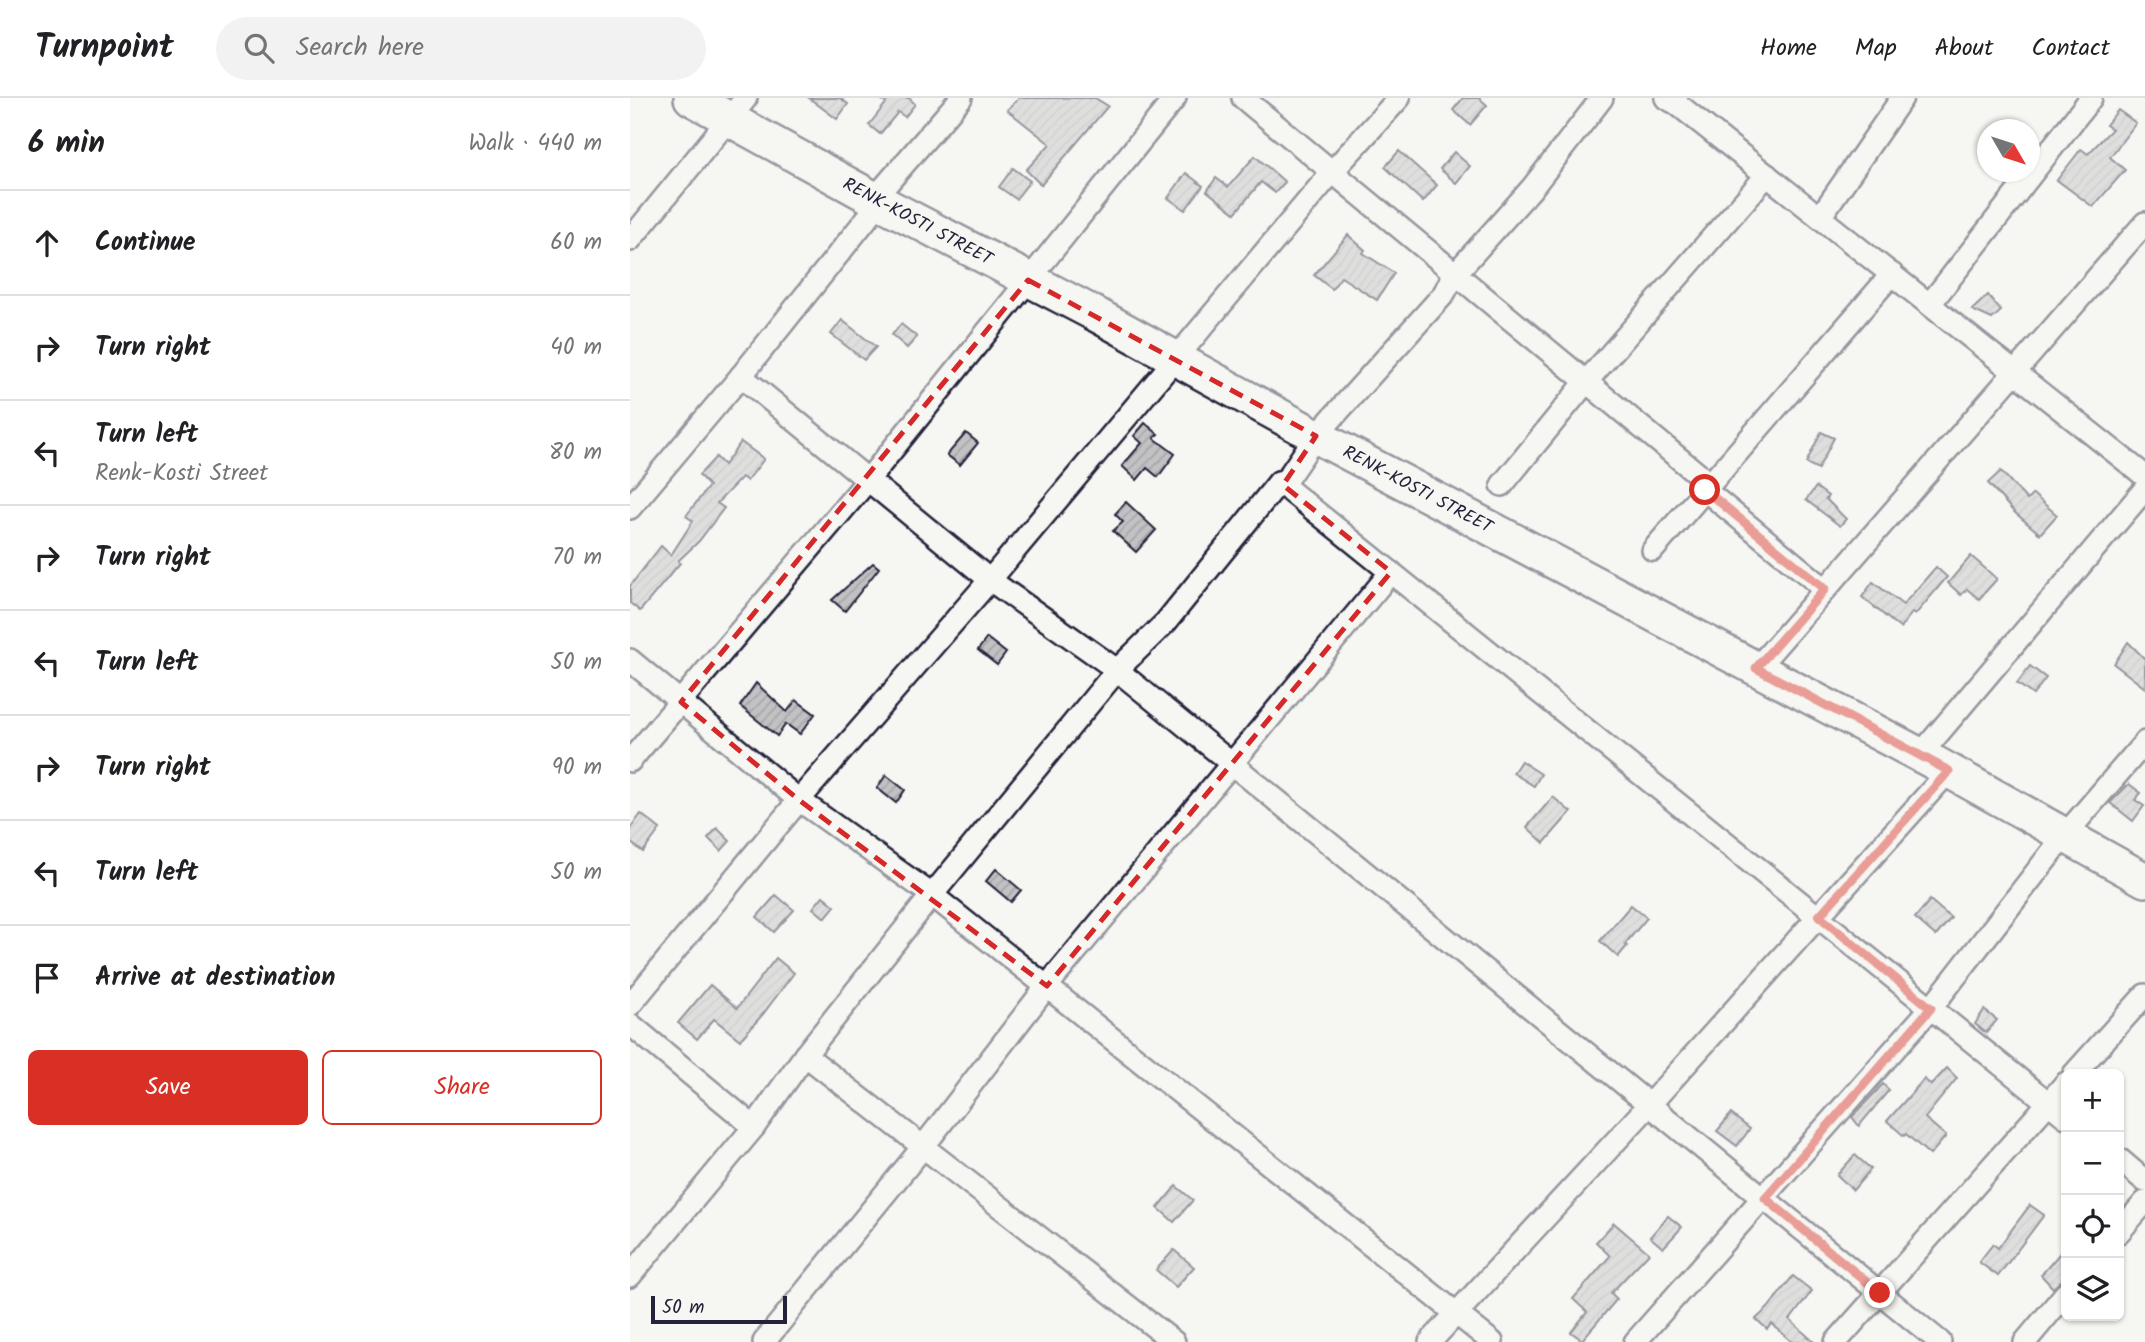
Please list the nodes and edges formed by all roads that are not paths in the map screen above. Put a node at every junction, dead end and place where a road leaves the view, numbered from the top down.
1 (691, 98) edge
2 (961, 98) edge
3 (1175, 98) edge
4 (1243, 98) edge
5 (1399, 98) edge
6 (1602, 98) edge
7 (1902, 98) edge
8 (2091, 98) edge
9 (1674, 100) edge
10 (737, 108) edge
11 (1332, 172) junction
12 (1767, 175) junction
13 (877, 200) junction
14 (1820, 217) junction
15 (2145, 223) edge
16 (630, 240) edge
17 (1455, 274) junction
18 (1892, 274) junction
19 (1028, 279) junction
20 (1930, 304) junction
21 (1175, 359) junction
22 (2014, 372) junction
23 (741, 376) junction
24 (1586, 382) junction
25 (1316, 436) junction
26 (2145, 476) edge
27 (868, 480) junction
28 (1279, 482) junction
29 (1502, 485) dead end
30 (1708, 487) junction
31 (2145, 489) edge
32 (630, 508) edge
33 (1653, 550) dead end
34 (1391, 572) junction
35 (990, 580) junction
36 (1825, 589) junction
37 (630, 660) edge
38 (1756, 668) junction
39 (1117, 670) junction
40 (681, 702) junction
41 (2145, 742) edge
42 (630, 761) edge
43 (1934, 763) junction
44 (1233, 764) junction
45 (799, 800) junction
46 (2065, 835) junction
47 (2145, 880) edge
48 (932, 895) junction
49 (1819, 916) junction
50 (1047, 986) junction
51 (2145, 995) edge
52 (630, 1005) edge
53 (1931, 1008) junction
54 (630, 1024) edge
55 (805, 1055) junction
56 (2078, 1069) edge
57 (2061, 1089) edge
58 (2049, 1103) junction
59 (1650, 1104) junction
60 (2061, 1113) edge
61 (754, 1127) junction
62 (923, 1147) junction
63 (2124, 1164) edge
64 (2145, 1181) edge
65 (1765, 1198) junction
66 (2145, 1202) edge
67 (2124, 1226) edge
68 (630, 1276) edge
69 (1880, 1293) junction
70 (2061, 1299) edge
71 (1457, 1312) junction
72 (764, 1342) edge
73 (1174, 1342) edge
74 (1430, 1342) edge
75 (1492, 1342) edge
76 (1635, 1342) edge
77 (1836, 1342) edge
78 (1940, 1342) edge
79 (2025, 1342) edge

1 - 10 main road, RENK-KOSTI STREET
2 - 13 street
3 - 19 street
4 - 11 street
5 - 11 street
6 - 17 street
7 - 14 street
8 - 20 street
9 - 12 street
10 - 13 main road, RENK-KOSTI STREET
10 - 16 street
11 - 17 street
11 - 21 street
12 - 14 street
12 - 24 street
13 - 19 main road, RENK-KOSTI STREET
13 - 23 street
14 - 18 street
15 - 22 street
17 - 24 street
17 - 25 street
18 - 20 street
18 - 30 street
19 - 21 main road, RENK-KOSTI STREET
19 - 27 street
20 - 22 street
21 - 25 main road, RENK-KOSTI STREET
21 - 35 street
22 - 26 street
22 - 36 street
23 - 27 street
23 - 32 street
24 - 29 street
24 - 30 street
25 - 28 street
25 - 38 main road, RENK-KOSTI STREET
27 - 35 street
27 - 40 street
28 - 34 street
28 - 39 street
30 - 33 street
30 - 36 street
31 - 43 street
34 - 44 street
34 - 49 street
35 - 39 street
35 - 45 street
36 - 38 street
37 - 40 street
38 - 43 main road, RENK-KOSTI STREET
39 - 44 street
39 - 48 street
40 - 42 street
40 - 45 street
41 - 46 street
43 - 46 main road, RENK-KOSTI STREET
43 - 49 street
44 - 50 street
44 - 59 street
45 - 48 street
45 - 52 street
46 - 47 main road, RENK-KOSTI STREET
46 - 53 street
48 - 50 street
48 - 55 street
49 - 53 street
49 - 59 street
50 - 62 street
50 - 71 street
51 - 56 street
53 - 58 street
53 - 65 street
54 - 61 street
55 - 61 street
55 - 62 street
57 - 58 street
58 - 60 street
58 - 69 street
59 - 65 street
59 - 71 street
61 - 68 street
62 - 72 street
62 - 73 street
63 - 64 street
65 - 69 street
65 - 76 street
66 - 67 street
69 - 77 street
69 - 78 street
70 - 79 street
71 - 74 street
71 - 75 street

